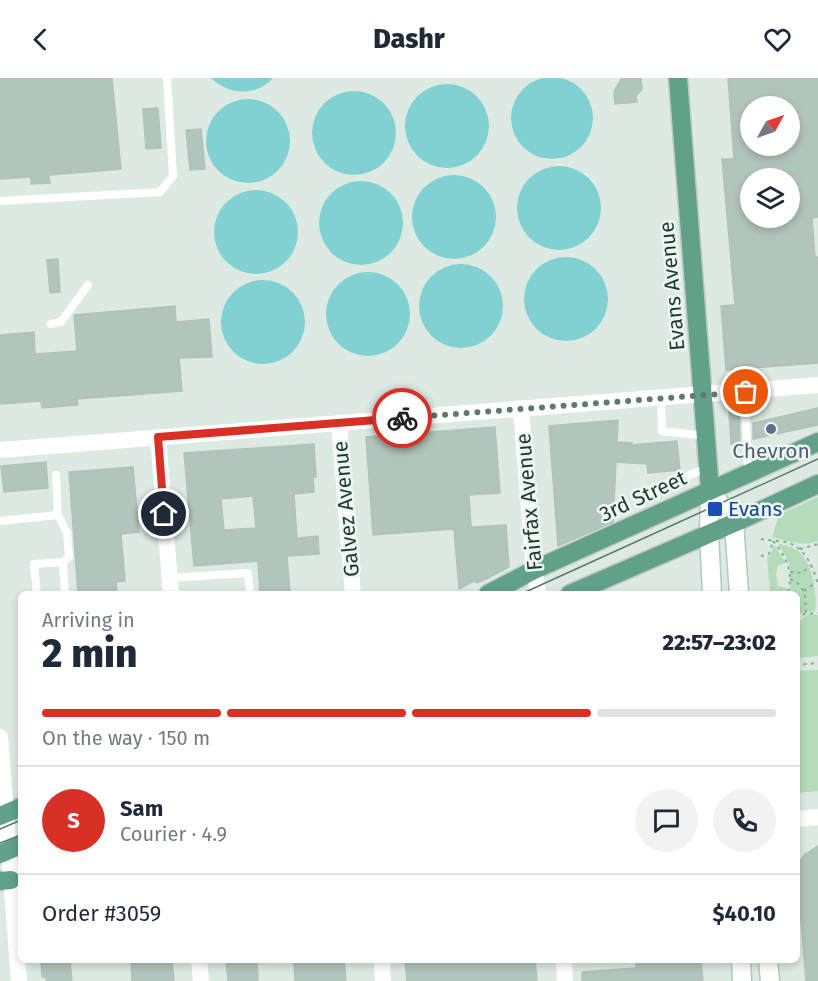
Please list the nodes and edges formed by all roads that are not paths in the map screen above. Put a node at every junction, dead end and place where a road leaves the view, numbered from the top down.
1 (167, 78) edge
2 (678, 78) edge
3 (0, 201) edge
4 (88, 285) dead end
5 (51, 324) dead end
6 (818, 385) edge
7 (746, 392) junction
8 (704, 395) junction
9 (661, 399) junction
10 (521, 409) junction
11 (339, 423) junction
12 (706, 436) junction
13 (158, 437) junction
14 (818, 442) edge
15 (0, 450) edge
16 (708, 468) junction
17 (748, 473) junction
18 (56, 475) dead end
19 (818, 484) edge
20 (710, 490) junction
21 (642, 493) dead end
22 (58, 515) junction
23 (0, 521) edge
24 (734, 523) junction
25 (709, 534) junction
26 (63, 562) junction
27 (534, 570) junction
28 (170, 586) edge
29 (37, 591) edge
30 (65, 591) edge
31 (250, 591) edge
32 (353, 591) edge
33 (494, 591) edge
34 (538, 591) edge
35 (577, 591) edge
36 (712, 591) edge
37 (739, 591) edge
38 (0, 737) edge
39 (9, 812) edge
40 (818, 817) edge
41 (800, 819) edge
42 (10, 850) edge
43 (11, 880) edge
44 (199, 963) edge
45 (381, 963) edge
46 (564, 963) edge
47 (741, 963) edge
48 (768, 963) edge
49 (19, 981) edge
50 (201, 981) edge
51 (383, 981) edge
52 (565, 981) edge
53 (742, 981) edge
54 (770, 981) edge

1 - 3 lane
2 - 8 main road, Evans Avenue
4 - 5 lane
6 - 7 street
7 - 8 street
7 - 17 lane
8 - 9 street
8 - 12 main road, Evans Avenue
9 - 10 street
9 - 12 lane
10 - 11 street
10 - 27 street, Fairfax Avenue
11 - 13 street
11 - 32 street, Galvez Avenue
12 - 16 main road, Evans Avenue
13 - 15 street
13 - 28 street
14 - 17 main road, 3rd Street
16 - 20 main road, Evans Avenue
16 - 21 lane
17 - 20 main road, 3rd Street
18 - 22 lane
19 - 24 main road
20 - 24 main road
20 - 25 main road, Evans Avenue
20 - 27 main road, 3rd Street
22 - 23 lane
22 - 26 lane
24 - 25 main road
24 - 37 main road
25 - 35 main road
25 - 36 main road, Evans Avenue
26 - 29 lane
26 - 30 lane
27 - 33 main road, 3rd Street
27 - 34 street, Fairfax Avenue
28 - 31 lane
38 - 39 street
39 - 42 street
40 - 41 street
42 - 43 street
43 - 49 street
44 - 50 street
45 - 51 street
46 - 52 street
47 - 53 main road
48 - 54 main road

